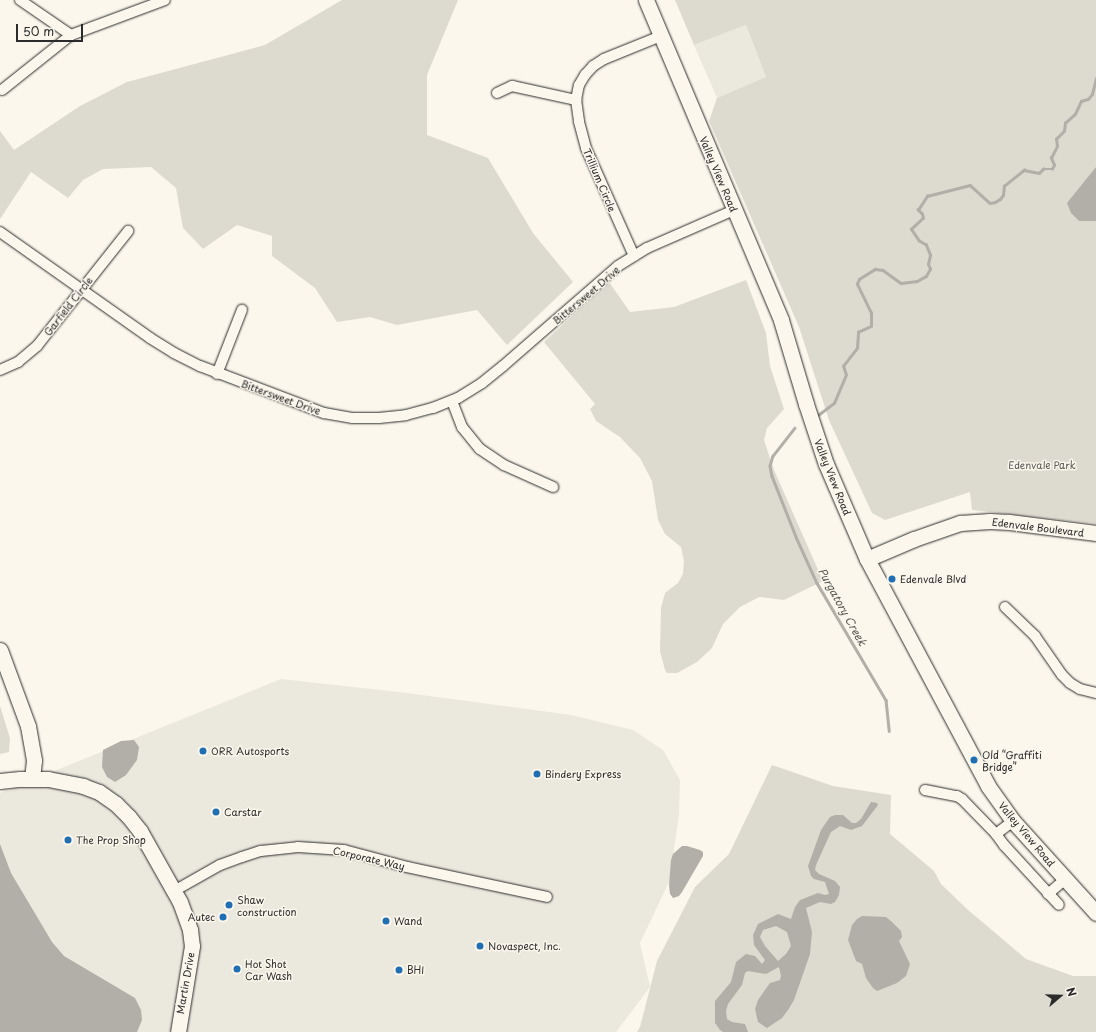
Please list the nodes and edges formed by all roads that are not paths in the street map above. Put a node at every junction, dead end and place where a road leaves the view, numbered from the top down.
1 (20, 0) edge
2 (165, 0) edge
3 (646, 0) edge
4 (71, 35) junction
5 (661, 36) junction
6 (2, 90) dead end
7 (497, 93) dead end
8 (576, 100) junction
9 (734, 210) junction
10 (128, 231) dead end
11 (0, 232) edge
12 (634, 256) junction
13 (81, 289) junction
14 (242, 310) dead end
15 (0, 370) edge
16 (217, 374) junction
17 (452, 401) junction
18 (553, 487) dead end
19 (1096, 533) edge
20 (867, 559) junction
21 (1005, 607) dead end
22 (0, 650) edge
23 (1096, 693) edge
24 (32, 778) junction
25 (0, 781) edge
26 (925, 790) dead end
27 (1013, 821) junction
28 (996, 834) junction
29 (1065, 879) junction
30 (174, 891) junction
31 (1048, 894) junction
32 (547, 897) dead end
33 (1059, 905) dead end
34 (1096, 913) edge
35 (178, 1032) edge

1 - 4 street
2 - 4 street
3 - 5 main road, Valley View Road
4 - 6 street
5 - 8 street, Trillium Circle
5 - 9 main road, Valley View Road
7 - 8 street
8 - 12 street, Trillium Circle
9 - 12 street, Bittersweet Drive
9 - 20 main road, Valley View Road
10 - 13 street, Garfield Circle
11 - 13 street, Bittersweet Drive
12 - 17 street, Bittersweet Drive
13 - 15 street, Garfield Circle
13 - 16 street, Bittersweet Drive
14 - 16 street
16 - 17 street, Bittersweet Drive
17 - 18 street
19 - 20 main road, Edenvale Boulevard
20 - 27 main road, Valley View Road
21 - 23 street
22 - 24 main road
24 - 25 main road, Martin Drive
24 - 30 main road, Martin Drive
26 - 28 street
27 - 28 street
27 - 29 main road, Valley View Road
28 - 31 street
29 - 31 street
29 - 34 main road, Valley View Road
30 - 32 street, Corporate Way
30 - 35 main road, Martin Drive
31 - 33 street

